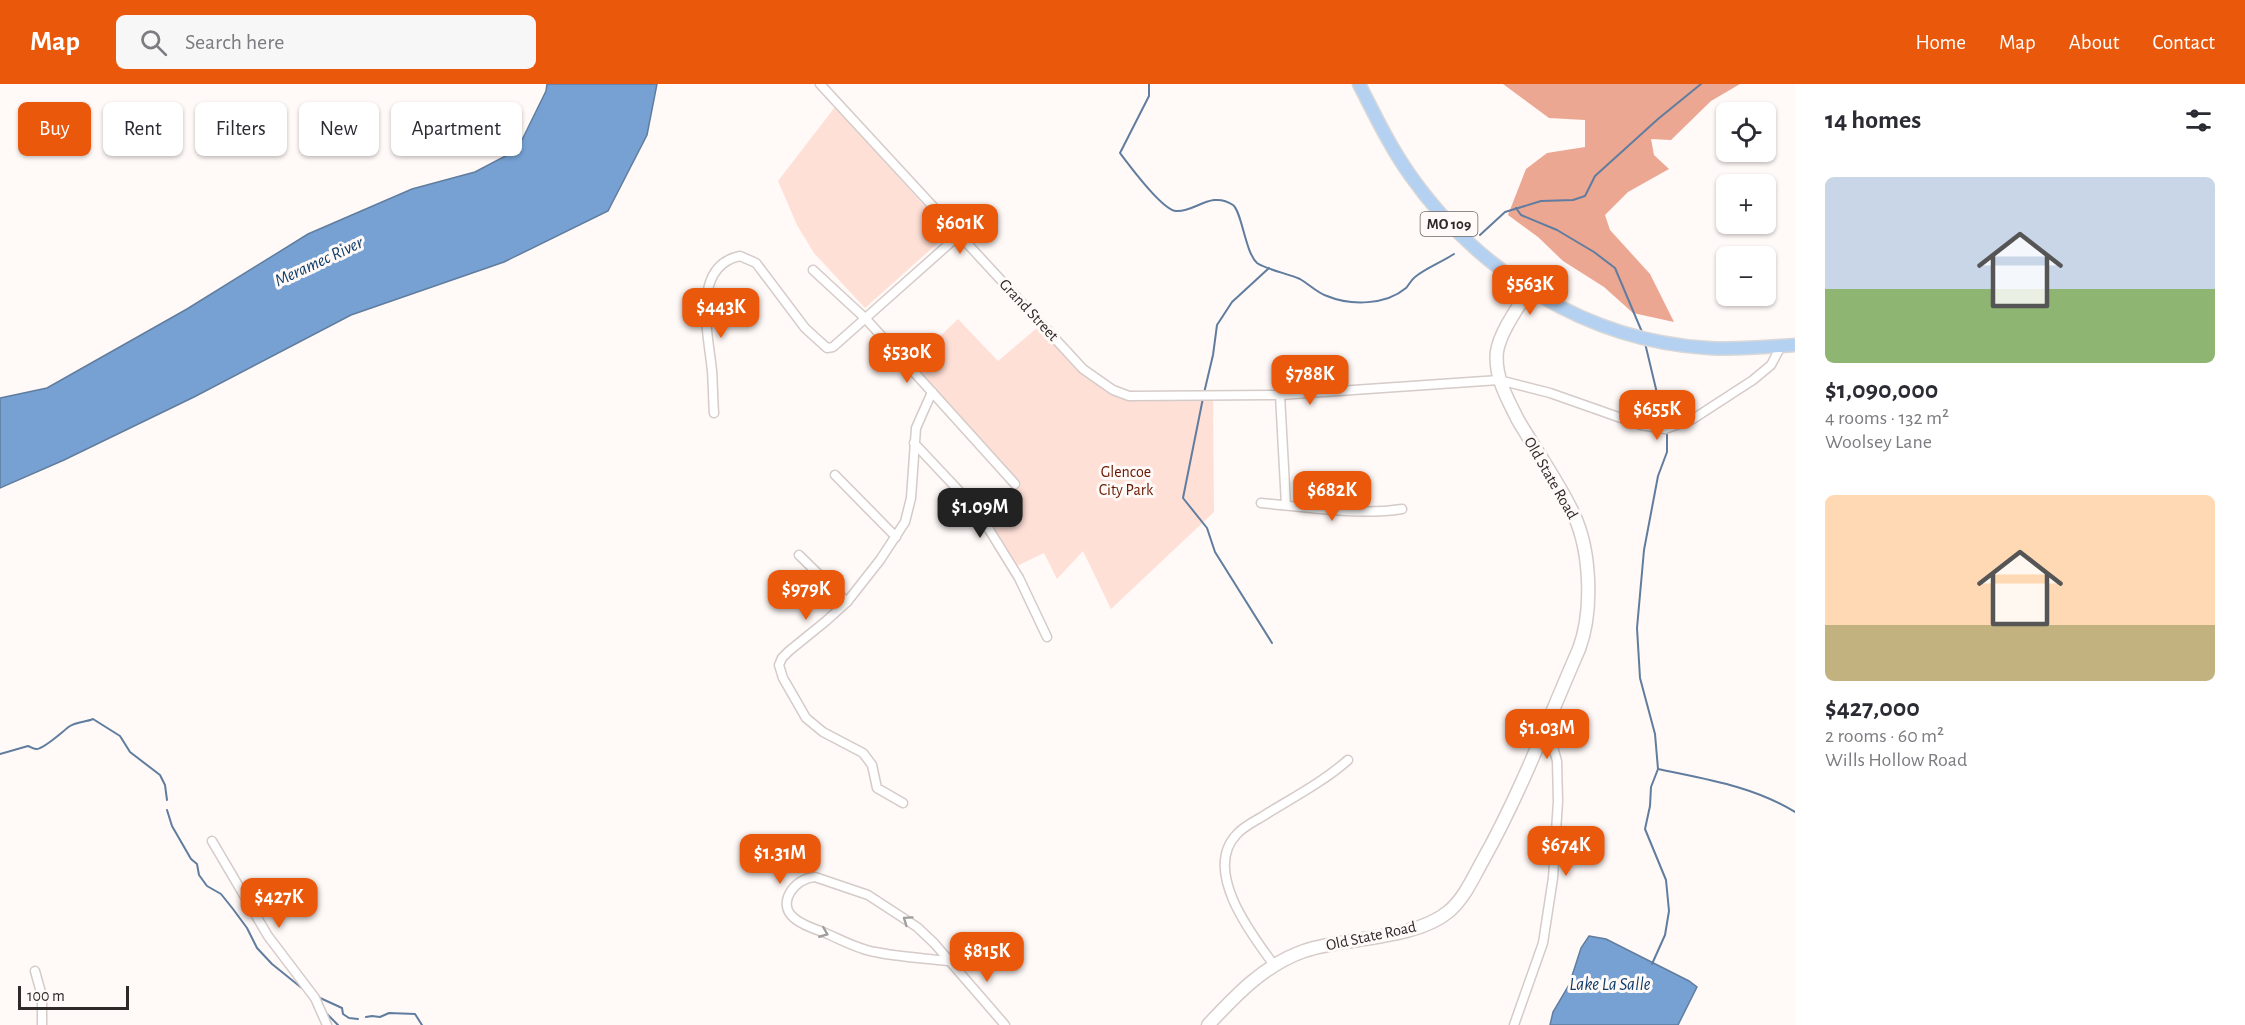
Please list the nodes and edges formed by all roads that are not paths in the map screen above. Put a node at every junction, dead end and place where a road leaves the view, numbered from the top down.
1 (820, 84) edge
2 (1359, 84) edge
3 (959, 235) junction
4 (813, 270) dead end
5 (1528, 290) junction
6 (866, 319) junction
7 (1795, 345) edge
8 (1781, 346) junction
9 (1499, 380) junction
10 (932, 392) junction
11 (1280, 395) junction
12 (714, 413) dead end
13 (914, 443) junction
14 (836, 475) dead end
15 (1015, 484) dead end
16 (1261, 503) dead end
17 (1286, 505) junction
18 (1402, 509) dead end
19 (896, 537) junction
20 (799, 555) dead end
21 (847, 602) junction
22 (1047, 637) dead end
23 (1542, 733) junction
24 (1348, 760) dead end
25 (903, 803) dead end
26 (212, 841) dead end
27 (930, 939) junction
28 (922, 958) junction
29 (948, 961) junction
30 (1274, 965) junction
31 (35, 971) dead end
32 (42, 1025) edge
33 (327, 1025) edge
34 (1005, 1025) edge
35 (1208, 1025) edge
36 (1514, 1025) edge

1 - 3 street, Grand Street
2 - 5 main road, MO 109
3 - 6 street
3 - 11 street, Grand Street
4 - 6 street
5 - 8 main road, MO 109
5 - 9 street, Old State Road
6 - 10 street
6 - 12 street
7 - 8 main road, MO 109
8 - 9 street
9 - 11 street
9 - 23 street, Old State Road
10 - 13 street
10 - 15 street
11 - 17 street
13 - 19 street
13 - 22 street
14 - 19 street
16 - 17 street
17 - 18 street
19 - 21 street
20 - 21 street
21 - 25 street
23 - 30 street, Old State Road
23 - 36 street
24 - 30 street
26 - 33 street
27 - 28 street
27 -> 28 street
27 - 29 street
28 - 29 street
29 - 34 street
30 - 35 street, Old State Road
31 - 32 street

